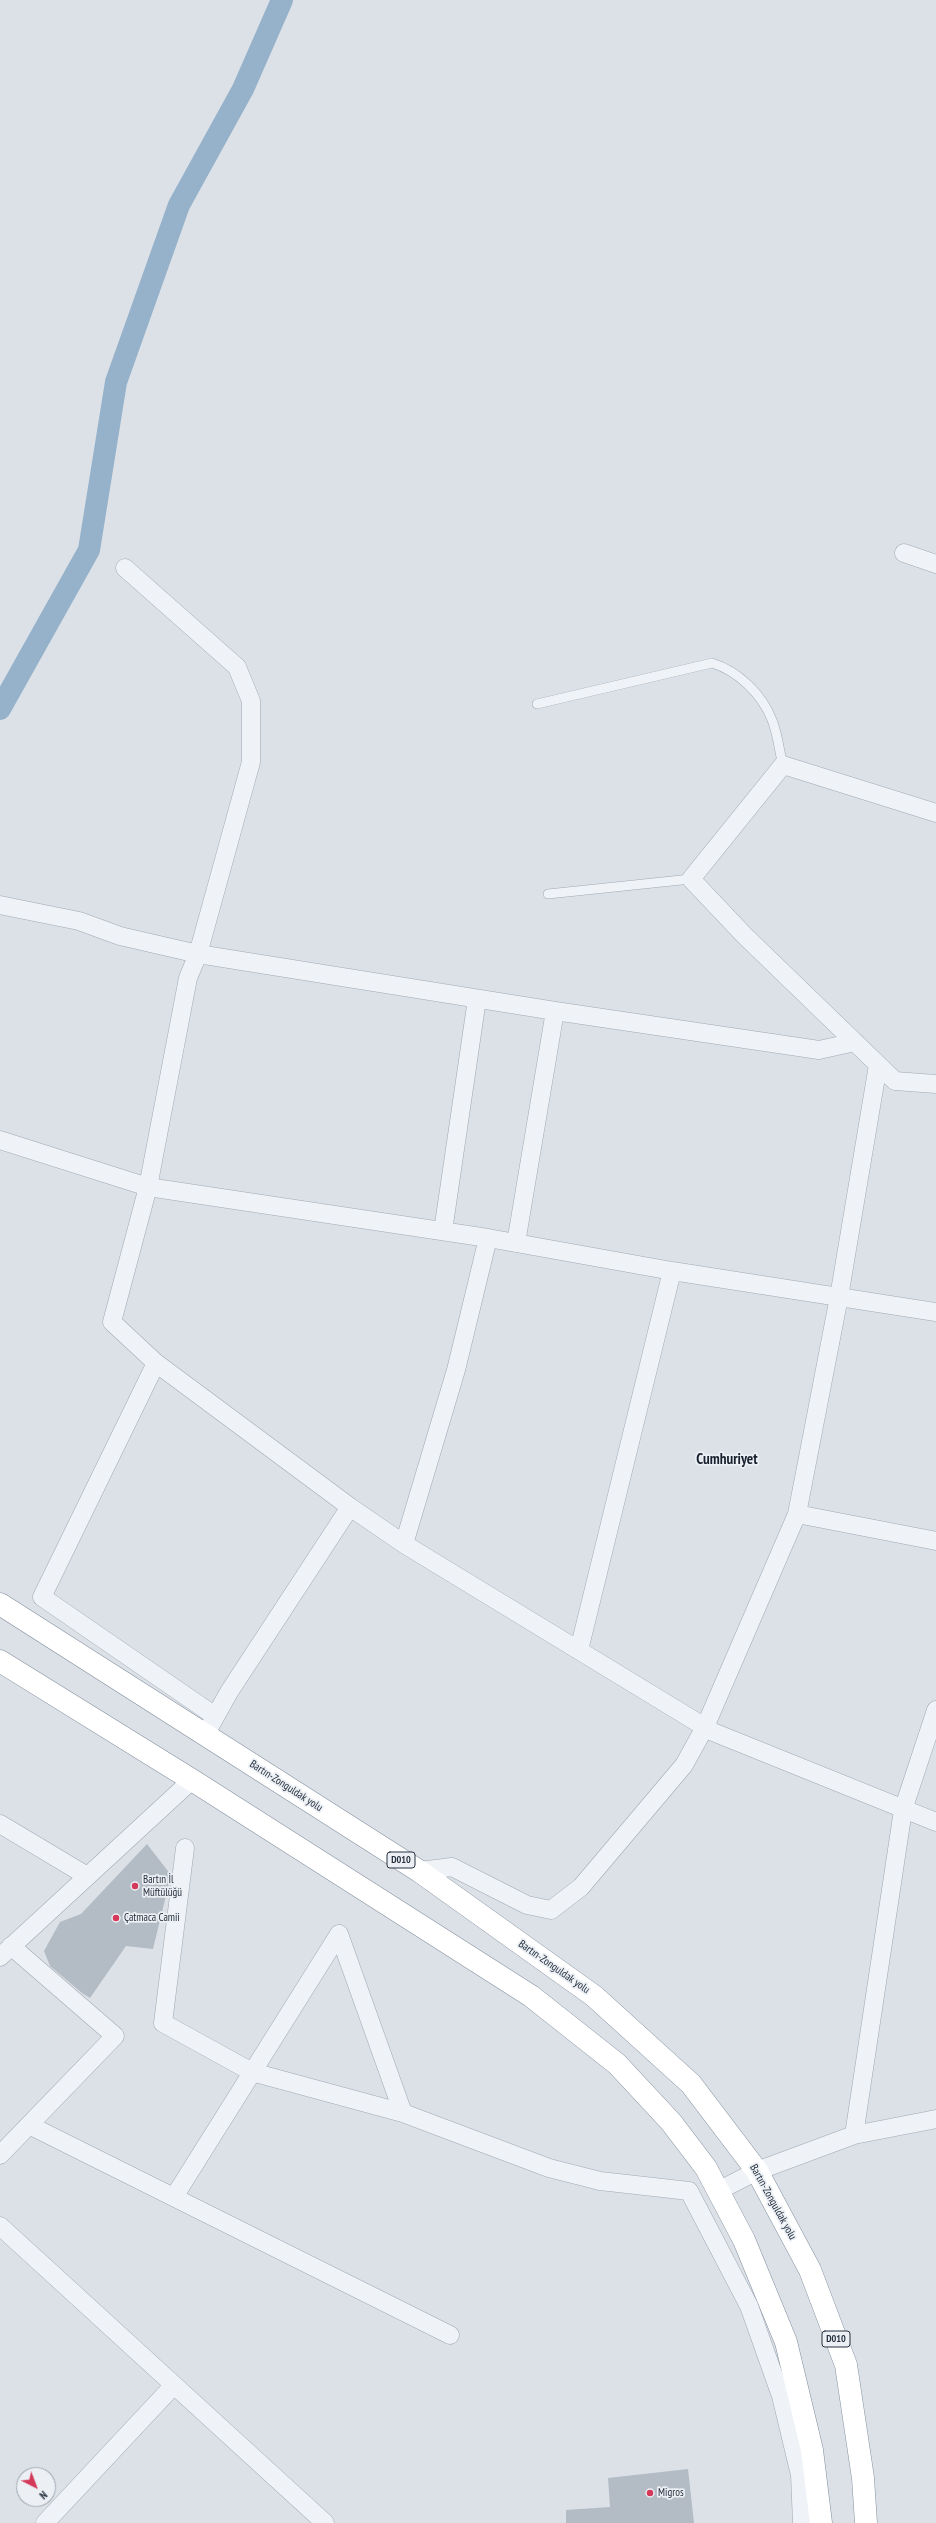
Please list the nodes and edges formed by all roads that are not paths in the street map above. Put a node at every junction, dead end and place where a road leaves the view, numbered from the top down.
1 (904, 553) dead end
2 (936, 564) edge
3 (125, 568) dead end
4 (537, 704) dead end
5 (783, 765) junction
6 (936, 813) edge
7 (691, 879) junction
8 (548, 894) dead end
9 (0, 905) edge
10 (198, 954) junction
11 (477, 999) junction
12 (555, 1012) junction
13 (855, 1042) junction
14 (878, 1065) junction
15 (936, 1084) edge
16 (0, 1140) edge
17 (148, 1187) junction
18 (443, 1231) junction
19 (488, 1238) junction
20 (516, 1243) junction
21 (672, 1271) junction
22 (839, 1297) junction
23 (936, 1312) edge
24 (156, 1363) junction
25 (350, 1507) junction
26 (797, 1514) junction
27 (936, 1541) edge
28 (404, 1544) junction
29 (0, 1604) edge
30 (579, 1650) junction
31 (0, 1661) edge
32 (936, 1710) edge
33 (210, 1726) junction
34 (705, 1727) junction
35 (192, 1780) junction
36 (903, 1810) junction
37 (936, 1822) edge
38 (0, 1824) edge
39 (185, 1848) dead end
40 (419, 1871) junction
41 (87, 1876) junction
42 (6, 1951) edge
43 (252, 2072) junction
44 (403, 2113) junction
45 (936, 2119) edge
46 (29, 2125) junction
47 (854, 2135) junction
48 (0, 2155) edge
49 (757, 2171) junction
50 (718, 2191) junction
51 (174, 2197) junction
52 (0, 2226) edge
53 (450, 2335) dead end
54 (174, 2385) junction
55 (316, 2520) edge
56 (45, 2523) edge
57 (802, 2523) edge
58 (821, 2523) edge
59 (866, 2523) edge

1 - 2 street
3 - 10 street
4 - 5 lane
5 - 6 street
5 - 7 street
7 - 8 lane
7 - 13 street
9 - 10 street
10 - 11 street
10 - 17 street
11 - 12 street
11 - 18 street
12 - 13 street
12 - 20 street
13 - 14 street
14 - 15 street
14 - 22 street
16 - 17 street
17 - 18 street
17 - 24 street
18 - 19 street
19 - 20 street
19 - 28 street
20 - 21 street
21 - 22 street
21 - 30 street
22 - 23 street
22 - 26 street
24 - 25 street
24 - 33 street
25 - 28 street
25 - 33 street
26 - 27 street
26 - 34 street
28 - 30 street
29 - 33 highway, Bartın-Zonguldak yolu / D010
30 - 34 street
31 - 35 highway
32 - 36 street
33 - 40 highway, Bartın-Zonguldak yolu / D010
34 - 36 street
34 - 40 street
35 - 41 street
35 - 50 highway
36 - 37 street
36 - 47 street
38 - 41 street
39 - 43 street
40 - 49 highway, Bartın-Zonguldak yolu / D010
41 - 42 street
42 - 46 street
43 - 44 street
43 - 44 street
43 - 51 street
44 - 57 street
45 - 47 street
46 - 48 street
46 - 51 street
47 - 49 street
49 - 50 street
49 - 59 highway, Bartın-Zonguldak yolu / D010
50 - 58 highway
51 - 53 street
52 - 54 street
54 - 55 street
54 - 56 street

